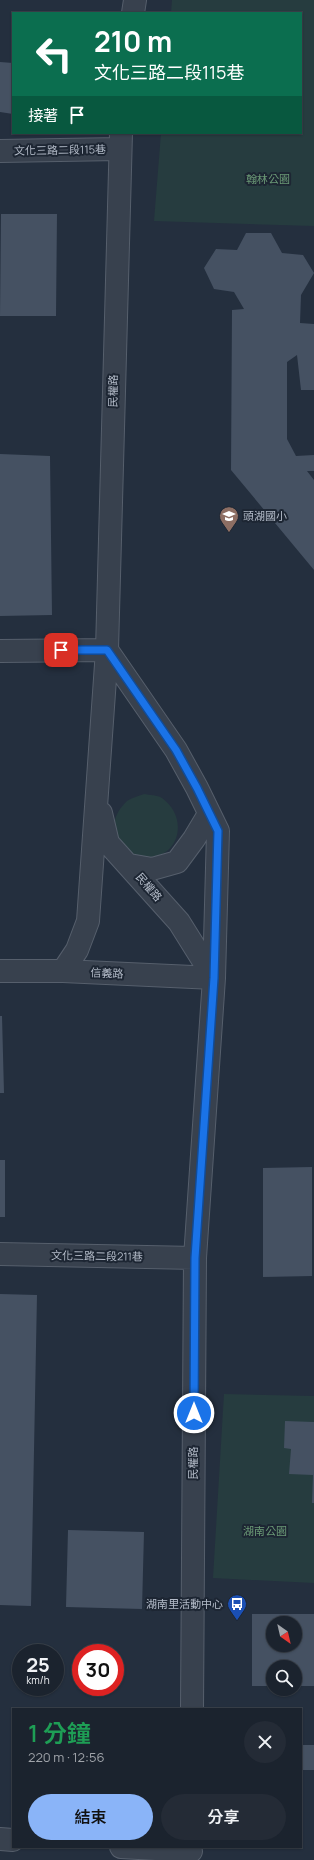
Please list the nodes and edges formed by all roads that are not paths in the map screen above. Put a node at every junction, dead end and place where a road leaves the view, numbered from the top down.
1 (135, 0) edge
2 (134, 12) edge
3 (120, 141) edge
4 (0, 151) edge
5 (107, 650) junction
6 (0, 651) edge
7 (96, 792) junction
8 (208, 814) junction
9 (129, 865) junction
10 (0, 971) edge
11 (63, 971) junction
12 (214, 978) junction
13 (0, 1254) edge
14 (195, 1258) junction
15 (192, 1708) edge
16 (0, 1839) edge
17 (12, 1840) edge
18 (133, 1848) edge
19 (191, 1853) edge

1 - 2 street
3 - 4 street, 文化三路二段115巷
3 - 5 street, 民權路
5 - 6 street
5 - 7 street, 民權路
5 - 8 street, 民權路
7 - 9 street, 民權路
7 - 11 street, 民權路
8 - 9 street
8 - 12 street, 民權路
9 - 12 street, 民權路
10 - 11 street, 信義路
11 - 12 street, 信義路
12 - 14 street, 民權路
13 - 14 street, 文化三路二段211巷
14 - 15 street, 民權路
16 - 17 street
18 - 19 street

